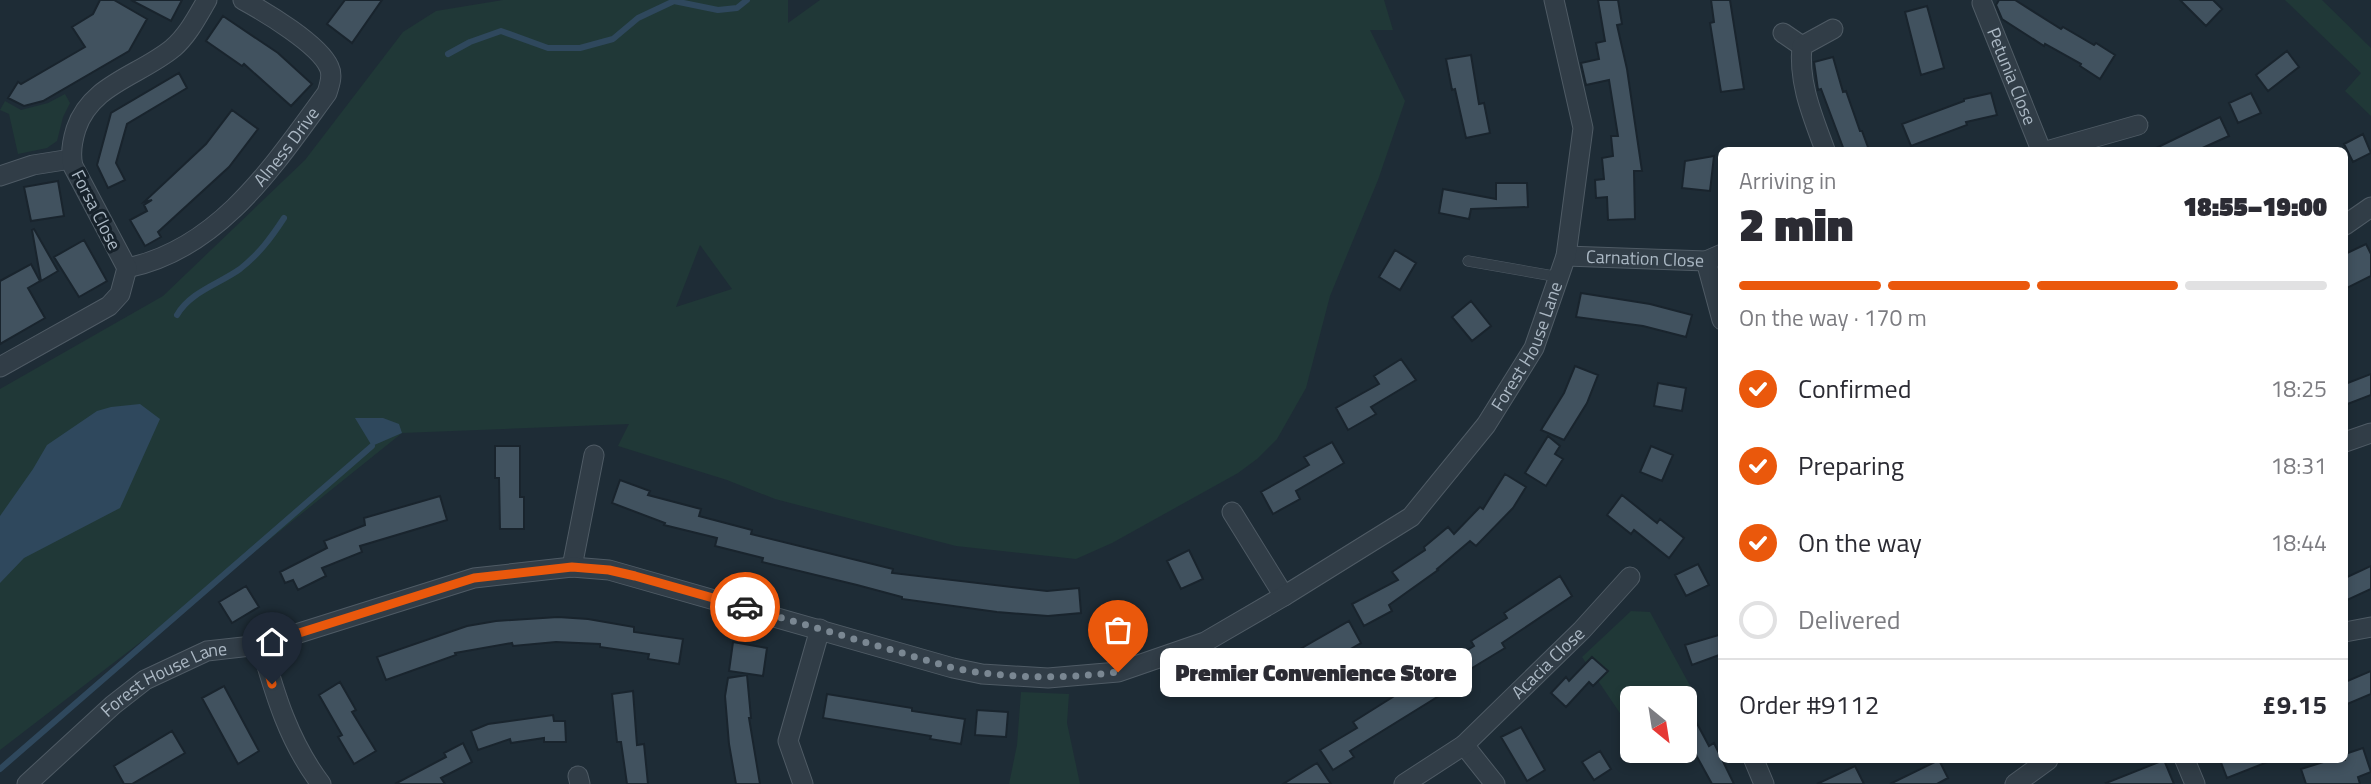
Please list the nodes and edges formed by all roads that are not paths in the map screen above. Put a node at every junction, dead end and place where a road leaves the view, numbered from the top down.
1 (207, 0) edge
2 (243, 0) edge
3 (1554, 0) edge
4 (1982, 3) dead end
5 (1833, 29) dead end
6 (1783, 33) dead end
7 (1802, 46) junction
8 (2138, 125) dead end
9 (1824, 147) edge
10 (2040, 147) edge
11 (2061, 147) edge
12 (71, 159) junction
13 (0, 176) edge
14 (2371, 207) edge
15 (2348, 223) edge
16 (1566, 256) junction
17 (1714, 258) edge
18 (1468, 261) dead end
19 (127, 268) junction
20 (1559, 277) junction
21 (1718, 289) edge
22 (0, 368) edge
23 (2371, 433) edge
24 (2348, 441) edge
25 (594, 455) dead end
26 (1232, 512) dead end
27 (572, 567) junction
28 (1630, 577) dead end
29 (1284, 596) junction
30 (2371, 626) edge
31 (820, 629) junction
32 (2348, 631) edge
33 (261, 645) junction
34 (1464, 745) junction
35 (1755, 763) edge
36 (2045, 763) edge
37 (2186, 763) edge
38 (27, 784) edge
39 (321, 784) edge
40 (803, 784) edge
41 (1404, 784) edge
42 (1495, 784) edge
43 (1764, 784) edge
44 (2015, 784) edge
45 (2195, 784) edge

1 - 12 street, Forsa Close
2 - 19 street, Alness Drive
3 - 16 street, Forest House Lane
4 - 10 street, Petunia Close
5 - 7 street
6 - 7 street
7 - 9 street
8 - 11 street
12 - 13 street
12 - 19 street, Forsa Close
14 - 15 street
16 - 17 street, Carnation Close
16 - 20 street, Forest House Lane
17 - 21 street
18 - 20 lane
19 - 22 street, Forsa Close
20 - 29 street, Forest House Lane
23 - 24 street
25 - 27 street
26 - 29 street
27 - 31 street, Forest House Lane
27 - 33 street, Forest House Lane
28 - 34 street, Acacia Close
29 - 31 street, Forest House Lane
30 - 32 street
31 - 40 street
33 - 38 street, Forest House Lane
33 - 39 street
34 - 41 street, Acacia Close
34 - 42 street
35 - 43 street
36 - 44 street
37 - 45 street

